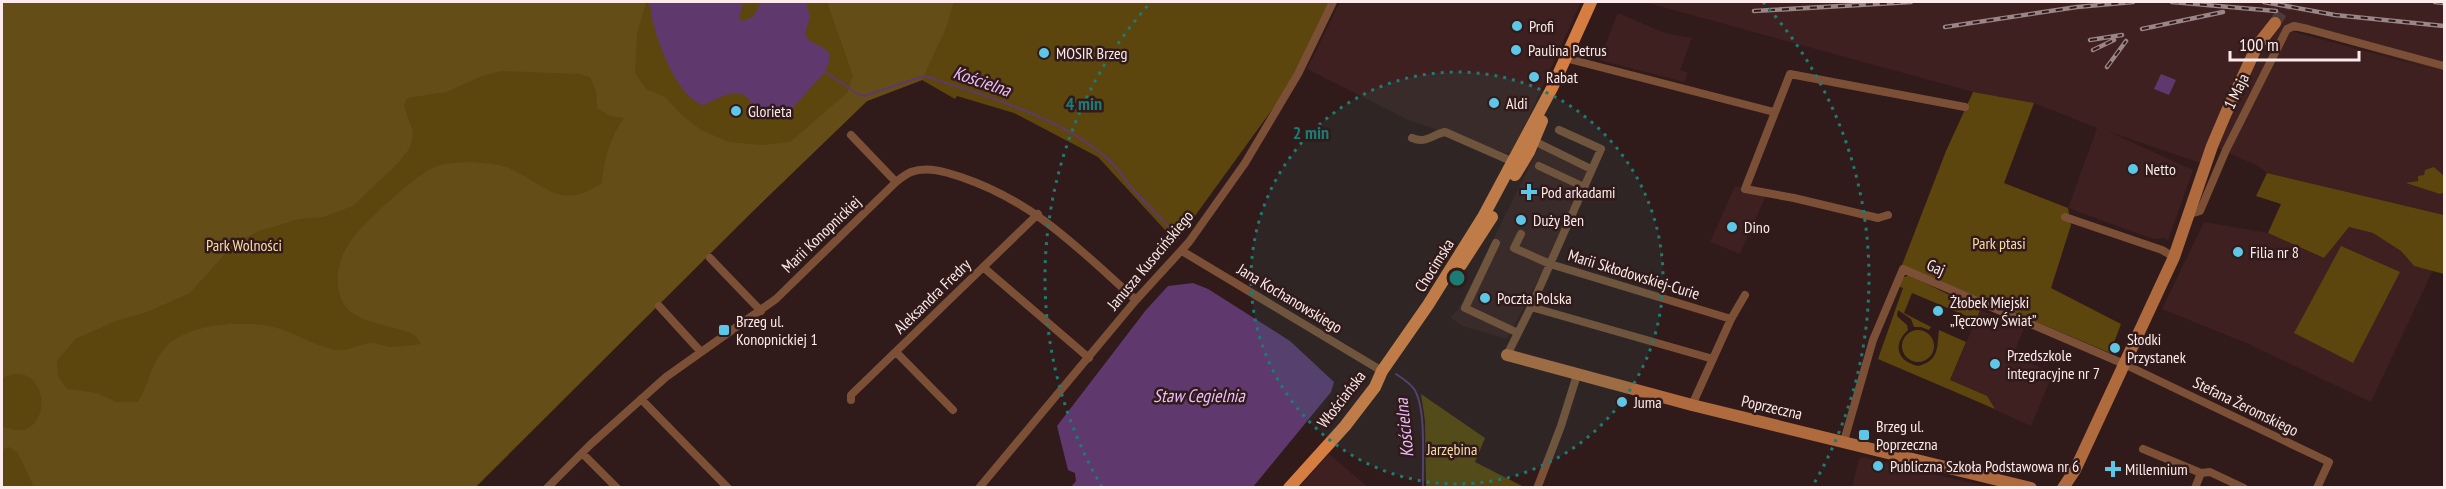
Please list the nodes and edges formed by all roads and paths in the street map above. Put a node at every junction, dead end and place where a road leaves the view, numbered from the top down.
1 (1333, 2) edge
2 (1591, 2) edge
3 (2274, 22) tunnel mouth
4 (1565, 58) junction
5 (2445, 66) edge
6 (1552, 88) junction
7 (1965, 107) dead end
8 (1774, 112) junction
9 (1559, 130) dead end
10 (851, 135) dead end
11 (1412, 138) dead end
12 (1534, 141) junction
13 (1517, 164) junction
14 (1539, 166) dead end
15 (1591, 169) junction
16 (896, 182) junction
17 (1584, 187) junction
18 (1038, 214) junction
19 (2190, 214) junction
20 (1888, 215) dead end
21 (2065, 217) dead end
22 (1521, 234) dead end
23 (1496, 243) dead end
24 (1182, 251) junction
25 (2175, 257) junction
26 (710, 258) dead end
27 (1550, 264) junction
28 (983, 267) junction
29 (1745, 294) dead end
30 (1136, 300) junction
31 (1428, 305) joint
32 (659, 306) dead end
33 (1531, 308) junction
34 (761, 311) junction
35 (1731, 319) junction
36 (1518, 333) junction
37 (701, 351) junction
38 (896, 352) junction
39 (1507, 355) joint
40 (1089, 358) junction
41 (1713, 359) junction
42 (2124, 364) junction
43 (1382, 371) junction
44 (1577, 375) junction
45 (641, 399) junction
46 (851, 400) dead end
47 (1692, 405) junction
48 (953, 410) dead end
49 (1844, 441) junction
50 (2143, 449) dead end
51 (582, 453) junction
52 (2075, 470) junction
53 (2201, 473) junction
54 (1538, 486) edge
55 (547, 488) edge
56 (617, 488) edge
57 (728, 488) edge
58 (979, 488) edge
59 (1289, 488) edge
60 (2031, 488) edge
61 (2065, 488) edge
62 (2073, 488) edge
63 (2195, 488) edge
64 (2244, 488) edge
65 (2317, 488) edge

1 - 24 street, Janusza Kusocińskiego
2 - 4 main road, Chocimska
3 - 19 street, 1 Maja
4 - 6 main road, Chocimska
4 - 8 street
5 - 19 street, 1 Maja
6 - 12 main road, Chocimska
6 - 13 main road, Chocimska
7 - 8 street
8 - 20 street
9 - 15 street, Marii Skłodowskiej-Curie
10 - 16 street
11 - 13 street
12 - 13 main road, Chocimska
12 - 15 street
13 - 31 main road, Chocimska
14 - 17 street
15 - 17 street, Marii Skłodowskiej-Curie
16 - 18 street, Marii Konopnickiej
16 - 34 street, Marii Konopnickiej
17 - 27 street, Marii Skłodowskiej-Curie
18 - 28 street, Aleksandra Fredry
18 - 30 street, Marii Konopnickiej
19 - 25 street, 1 Maja
21 - 25 street
22 - 27 street
23 - 36 street
24 - 30 street, Janusza Kusocińskiego
24 - 43 street, Jana Kochanowskiego
25 - 42 street, 1 Maja
26 - 34 street
27 - 33 street
27 - 35 street, Marii Skłodowskiej-Curie
28 - 38 street, Aleksandra Fredry
28 - 40 street
29 - 35 street
30 - 40 street, Janusza Kusocińskiego
31 - 43 main road, Włościańska
32 - 37 street
33 - 36 street
33 - 41 street
34 - 37 street, Marii Konopnickiej
35 - 41 street
36 - 39 street
37 - 45 street, Marii Konopnickiej
38 - 46 street, Aleksandra Fredry
38 - 48 street
39 - 44 street, Poprzeczna
40 - 58 street, Janusza Kusocińskiego
41 - 47 street
42 - 49 street, Gaj
42 - 52 street, 1 Maja
42 - 65 street, Stefana Żeromskiego
43 - 59 main road, Włościańska
44 - 47 street, Poprzeczna
44 - 54 street
45 - 51 street, Marii Konopnickiej
45 - 57 street
47 - 49 street, Poprzeczna
49 - 60 street, Poprzeczna
50 - 53 street
51 - 55 street, Marii Konopnickiej
51 - 56 street
52 - 61 street, 1 Maja
52 - 62 street, 1 Maja
53 - 63 street
53 - 64 street

